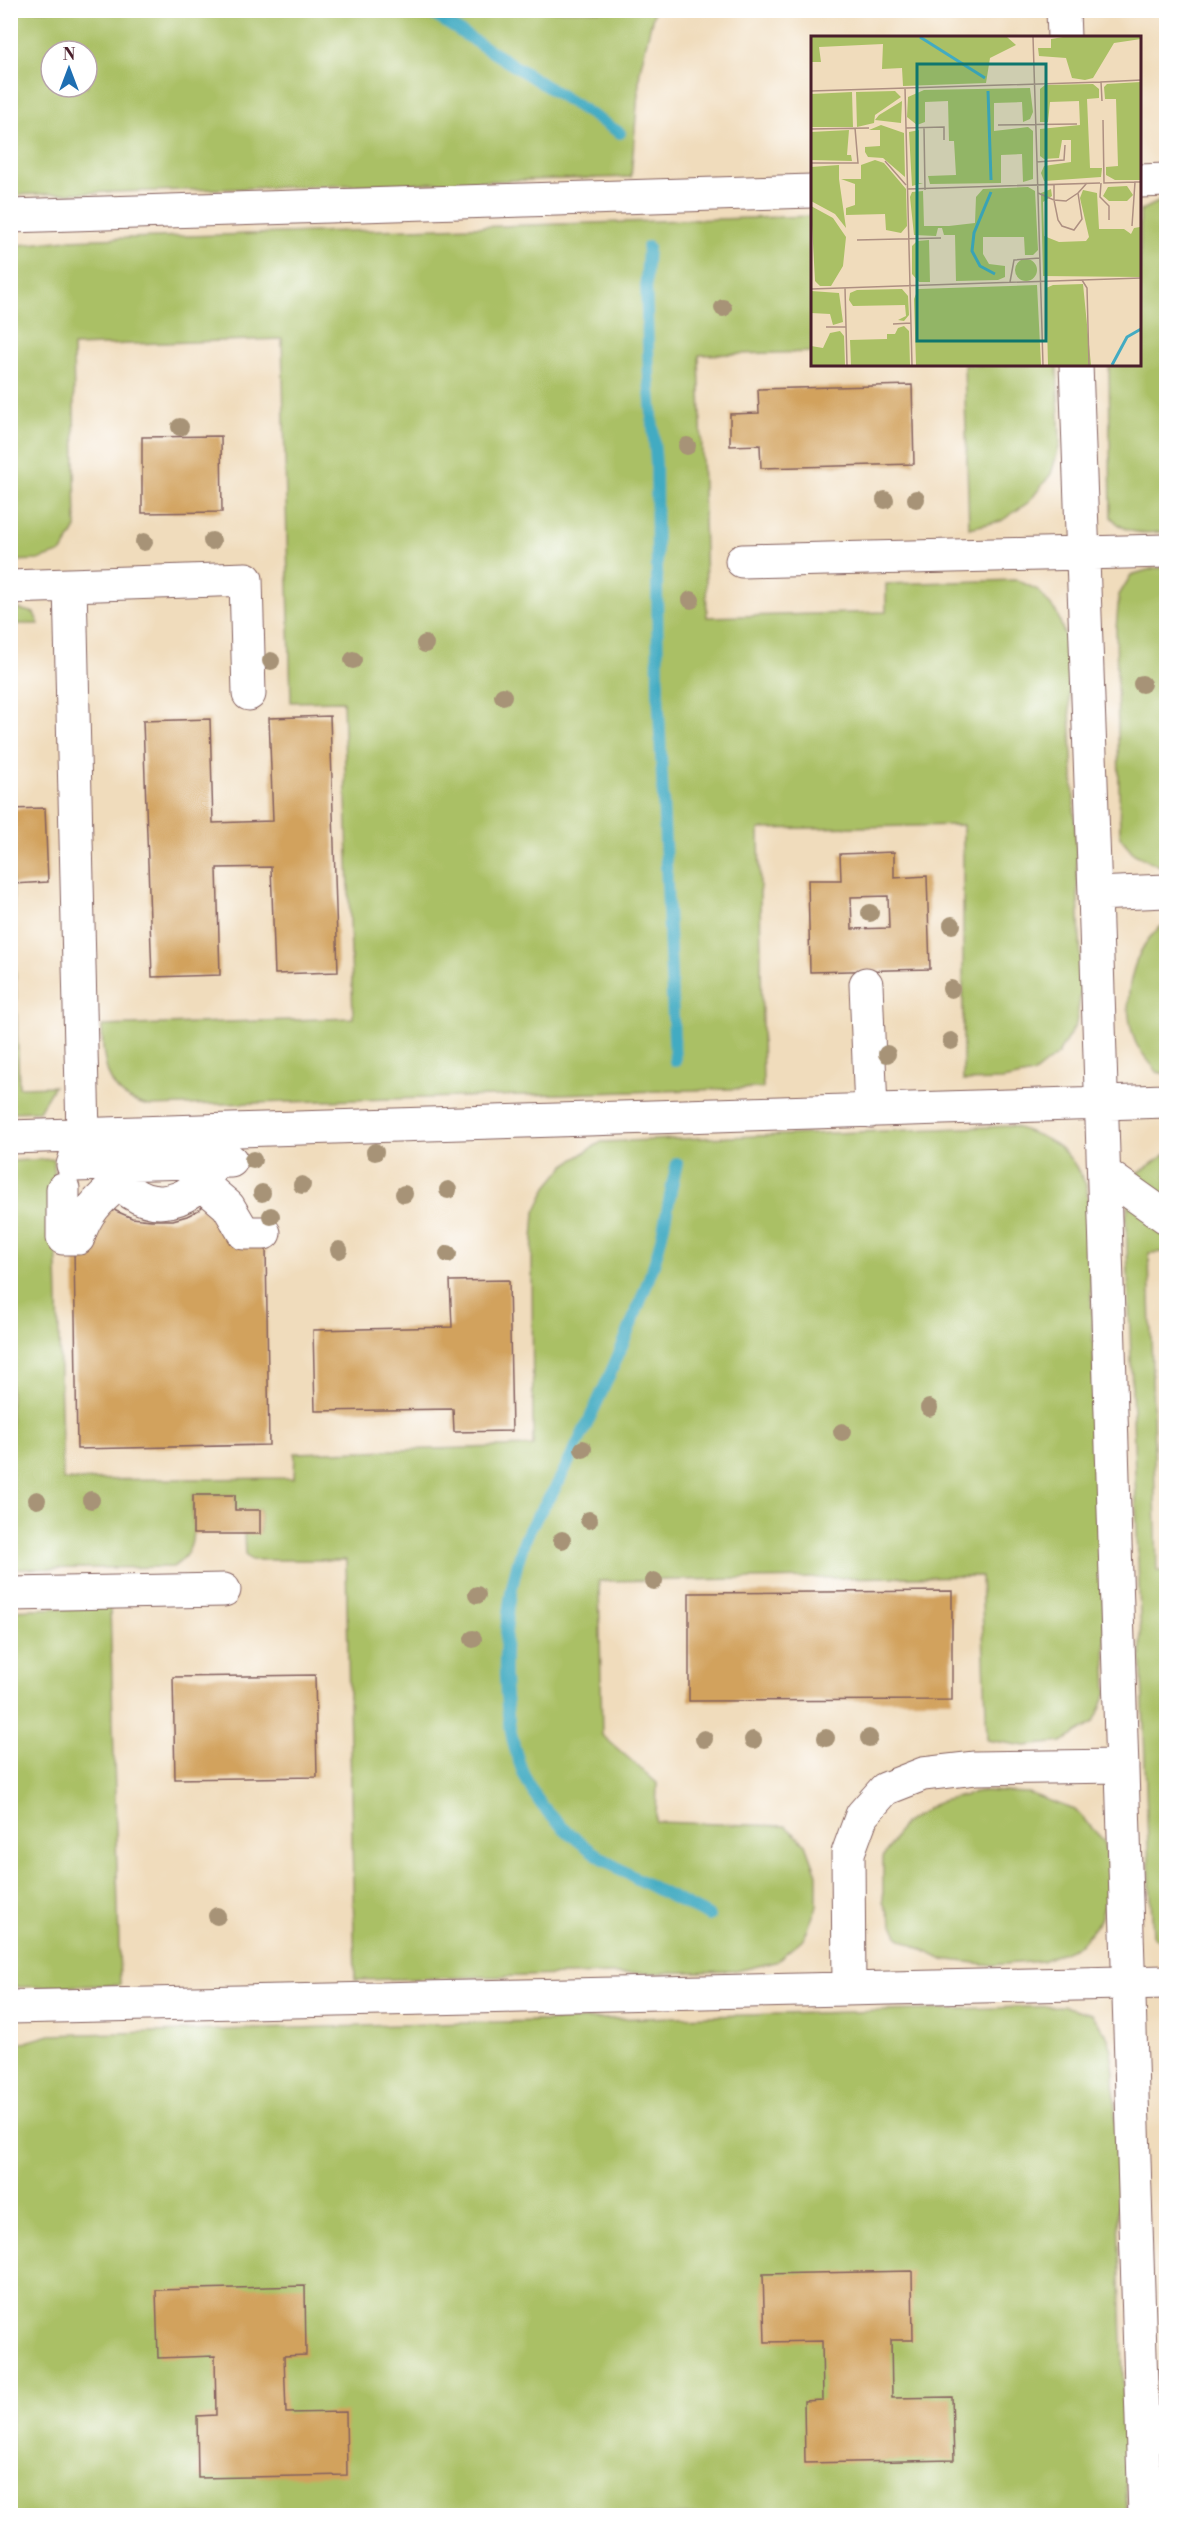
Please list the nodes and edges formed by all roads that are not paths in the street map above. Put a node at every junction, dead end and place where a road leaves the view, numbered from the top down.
1 (1063, 10) edge
2 (1064, 36) edge
3 (1167, 180) edge
4 (1141, 181) edge
5 (811, 191) edge
6 (10, 216) edge
7 (1076, 366) edge
8 (1167, 551) edge
9 (1083, 553) junction
10 (742, 561) dead end
11 (70, 585) junction
12 (10, 587) edge
13 (249, 694) dead end
14 (1167, 891) edge
15 (1095, 894) junction
16 (867, 984) dead end
17 (1167, 1101) edge
18 (1102, 1103) junction
19 (871, 1111) junction
20 (83, 1134) junction
21 (10, 1137) edge
22 (161, 1163) junction
23 (216, 1169) junction
24 (1104, 1173) junction
25 (114, 1174) junction
26 (63, 1189) dead end
27 (162, 1210) junction
28 (1167, 1217) edge
29 (264, 1233) dead end
30 (224, 1590) dead end
31 (10, 1594) edge
32 (1122, 1766) junction
33 (1167, 1982) edge
34 (1129, 1983) junction
35 (849, 1989) junction
36 (10, 2007) edge
37 (1146, 2516) edge

1 - 2 lane
3 - 4 lane
5 - 6 lane
7 - 9 lane
8 - 9 lane
9 - 10 lane
9 - 15 lane
11 - 12 lane
11 - 13 lane
11 - 20 lane
14 - 15 lane
15 - 18 lane
16 - 19 lane
17 - 18 lane
18 - 19 lane
18 - 24 lane
19 - 20 lane
20 - 21 lane
20 - 25 lane
22 - 23 lane
22 - 25 lane
22 - 27 lane
23 - 27 lane
23 - 29 lane
24 - 28 lane
24 - 32 lane
25 - 26 lane
25 - 27 lane
30 - 31 lane
32 - 34 lane
32 - 35 lane
33 - 34 lane
34 - 35 lane
34 - 37 lane
35 - 36 lane

